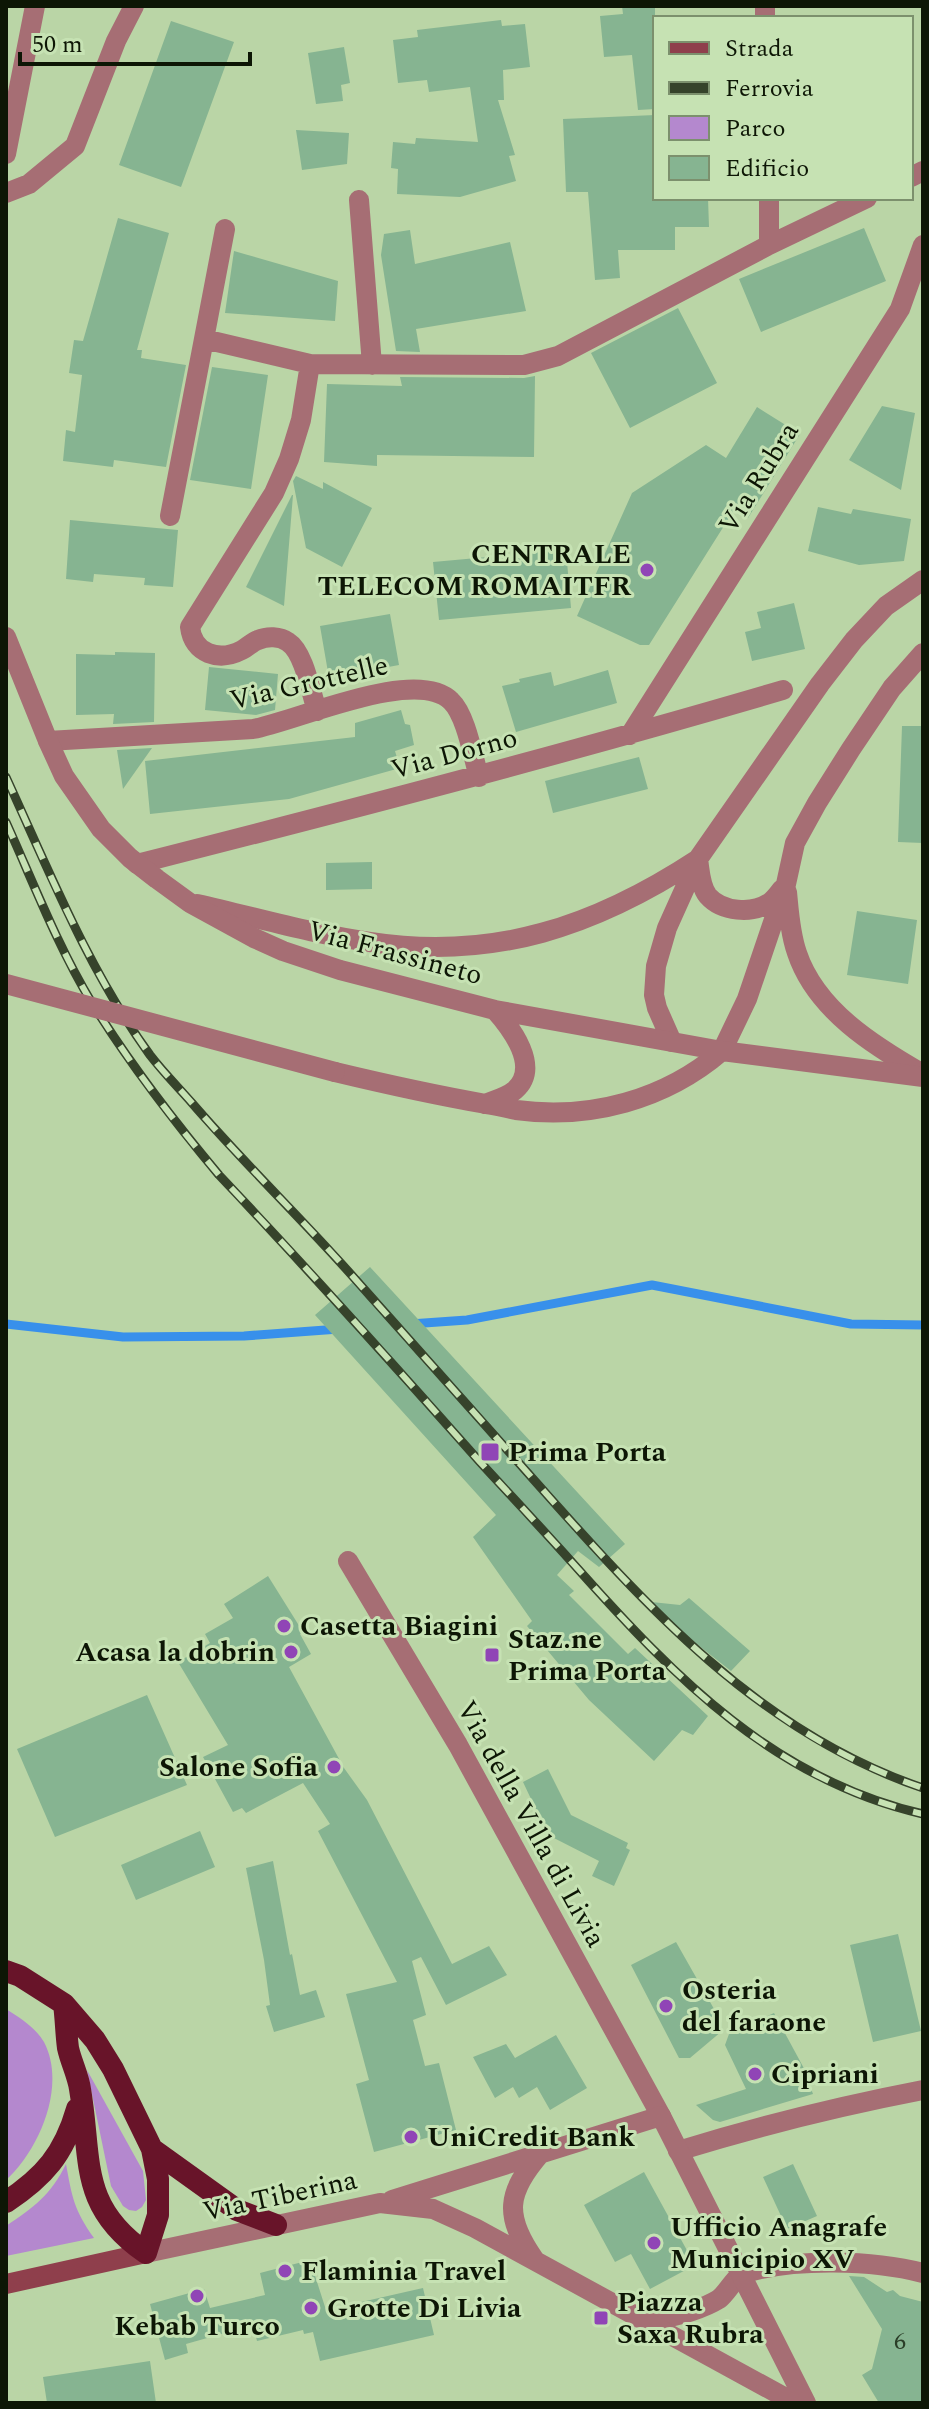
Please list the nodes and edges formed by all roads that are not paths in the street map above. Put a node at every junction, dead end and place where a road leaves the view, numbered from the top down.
1 (35, 6) edge
2 (134, 6) edge
3 (6, 154) edge
4 (6, 193) edge
5 (359, 200) dead end
6 (769, 200) edge
7 (863, 200) edge
8 (225, 229) dead end
9 (769, 245) junction
10 (923, 245) edge
11 (204, 339) junction
12 (310, 364) junction
13 (372, 365) junction
14 (170, 516) dead end
15 (923, 580) edge
16 (6, 637) edge
17 (923, 653) edge
18 (783, 690) dead end
19 (317, 711) junction
20 (630, 735) junction
21 (48, 741) junction
22 (479, 777) junction
23 (698, 859) junction
24 (137, 864) junction
25 (786, 884) junction
26 (190, 903) junction
27 (6, 984) edge
28 (495, 1010) junction
29 (672, 1042) junction
30 (722, 1051) junction
31 (923, 1076) edge
32 (485, 1104) junction
33 (348, 1561) dead end
34 (6, 1971) edge
35 (64, 2004) junction
36 (80, 2088) junction
37 (923, 2090) edge
38 (661, 2116) junction
39 (152, 2149) junction
40 (678, 2151) junction
41 (541, 2153) junction
42 (6, 2202) edge
43 (380, 2203) junction
44 (276, 2225) junction
45 (146, 2253) junction
46 (536, 2262) junction
47 (923, 2273) edge
48 (741, 2274) junction
49 (6, 2284) edge
50 (649, 2322) junction
51 (795, 2403) edge
52 (806, 2403) edge

1 - 3 street
2 - 4 street
5 - 13 street
6 - 9 street
7 - 9 street
8 - 11 street
9 - 13 street
10 - 20 street, Via Rubra
11 - 12 street
11 - 14 street
12 - 13 street
12 - 19 street
15 - 23 street
16 - 21 street, Via Frassineto
17 - 25 street
18 - 20 street, Via Dorno
19 - 21 street, Via Grottelle
19 - 22 street, Via Grottelle
20 - 22 street, Via Dorno
21 - 24 street, Via Frassineto
22 - 24 street, Via Dorno
23 - 25 street
23 - 26 street
23 - 29 street
24 - 26 street, Via Frassineto
25 - 30 street
25 - 31 street
26 - 28 street, Via Frassineto
27 - 32 street, bridge
28 - 29 street, Via Frassineto
28 - 32 street
29 - 30 street, Via Frassineto
30 - 31 street, Via Frassineto
30 - 32 street
33 - 38 street, Via della Villa di Livia
34 - 35 highway
35 - 36 highway
35 - 39 highway
36 - 42 highway
36 - 45 highway
37 - 40 street
38 - 40 street
38 - 41 street
39 - 44 highway
39 - 45 highway
40 - 48 street
41 - 43 street
41 - 46 street
43 - 44 street, Via Tiberina
43 - 46 street, Via Tiberina
44 - 45 street, Via Tiberina
45 - 49 main road, Via Tiberina
46 - 50 street, Via Tiberina
47 - 48 street
48 - 50 street
48 - 52 street
50 - 51 street

